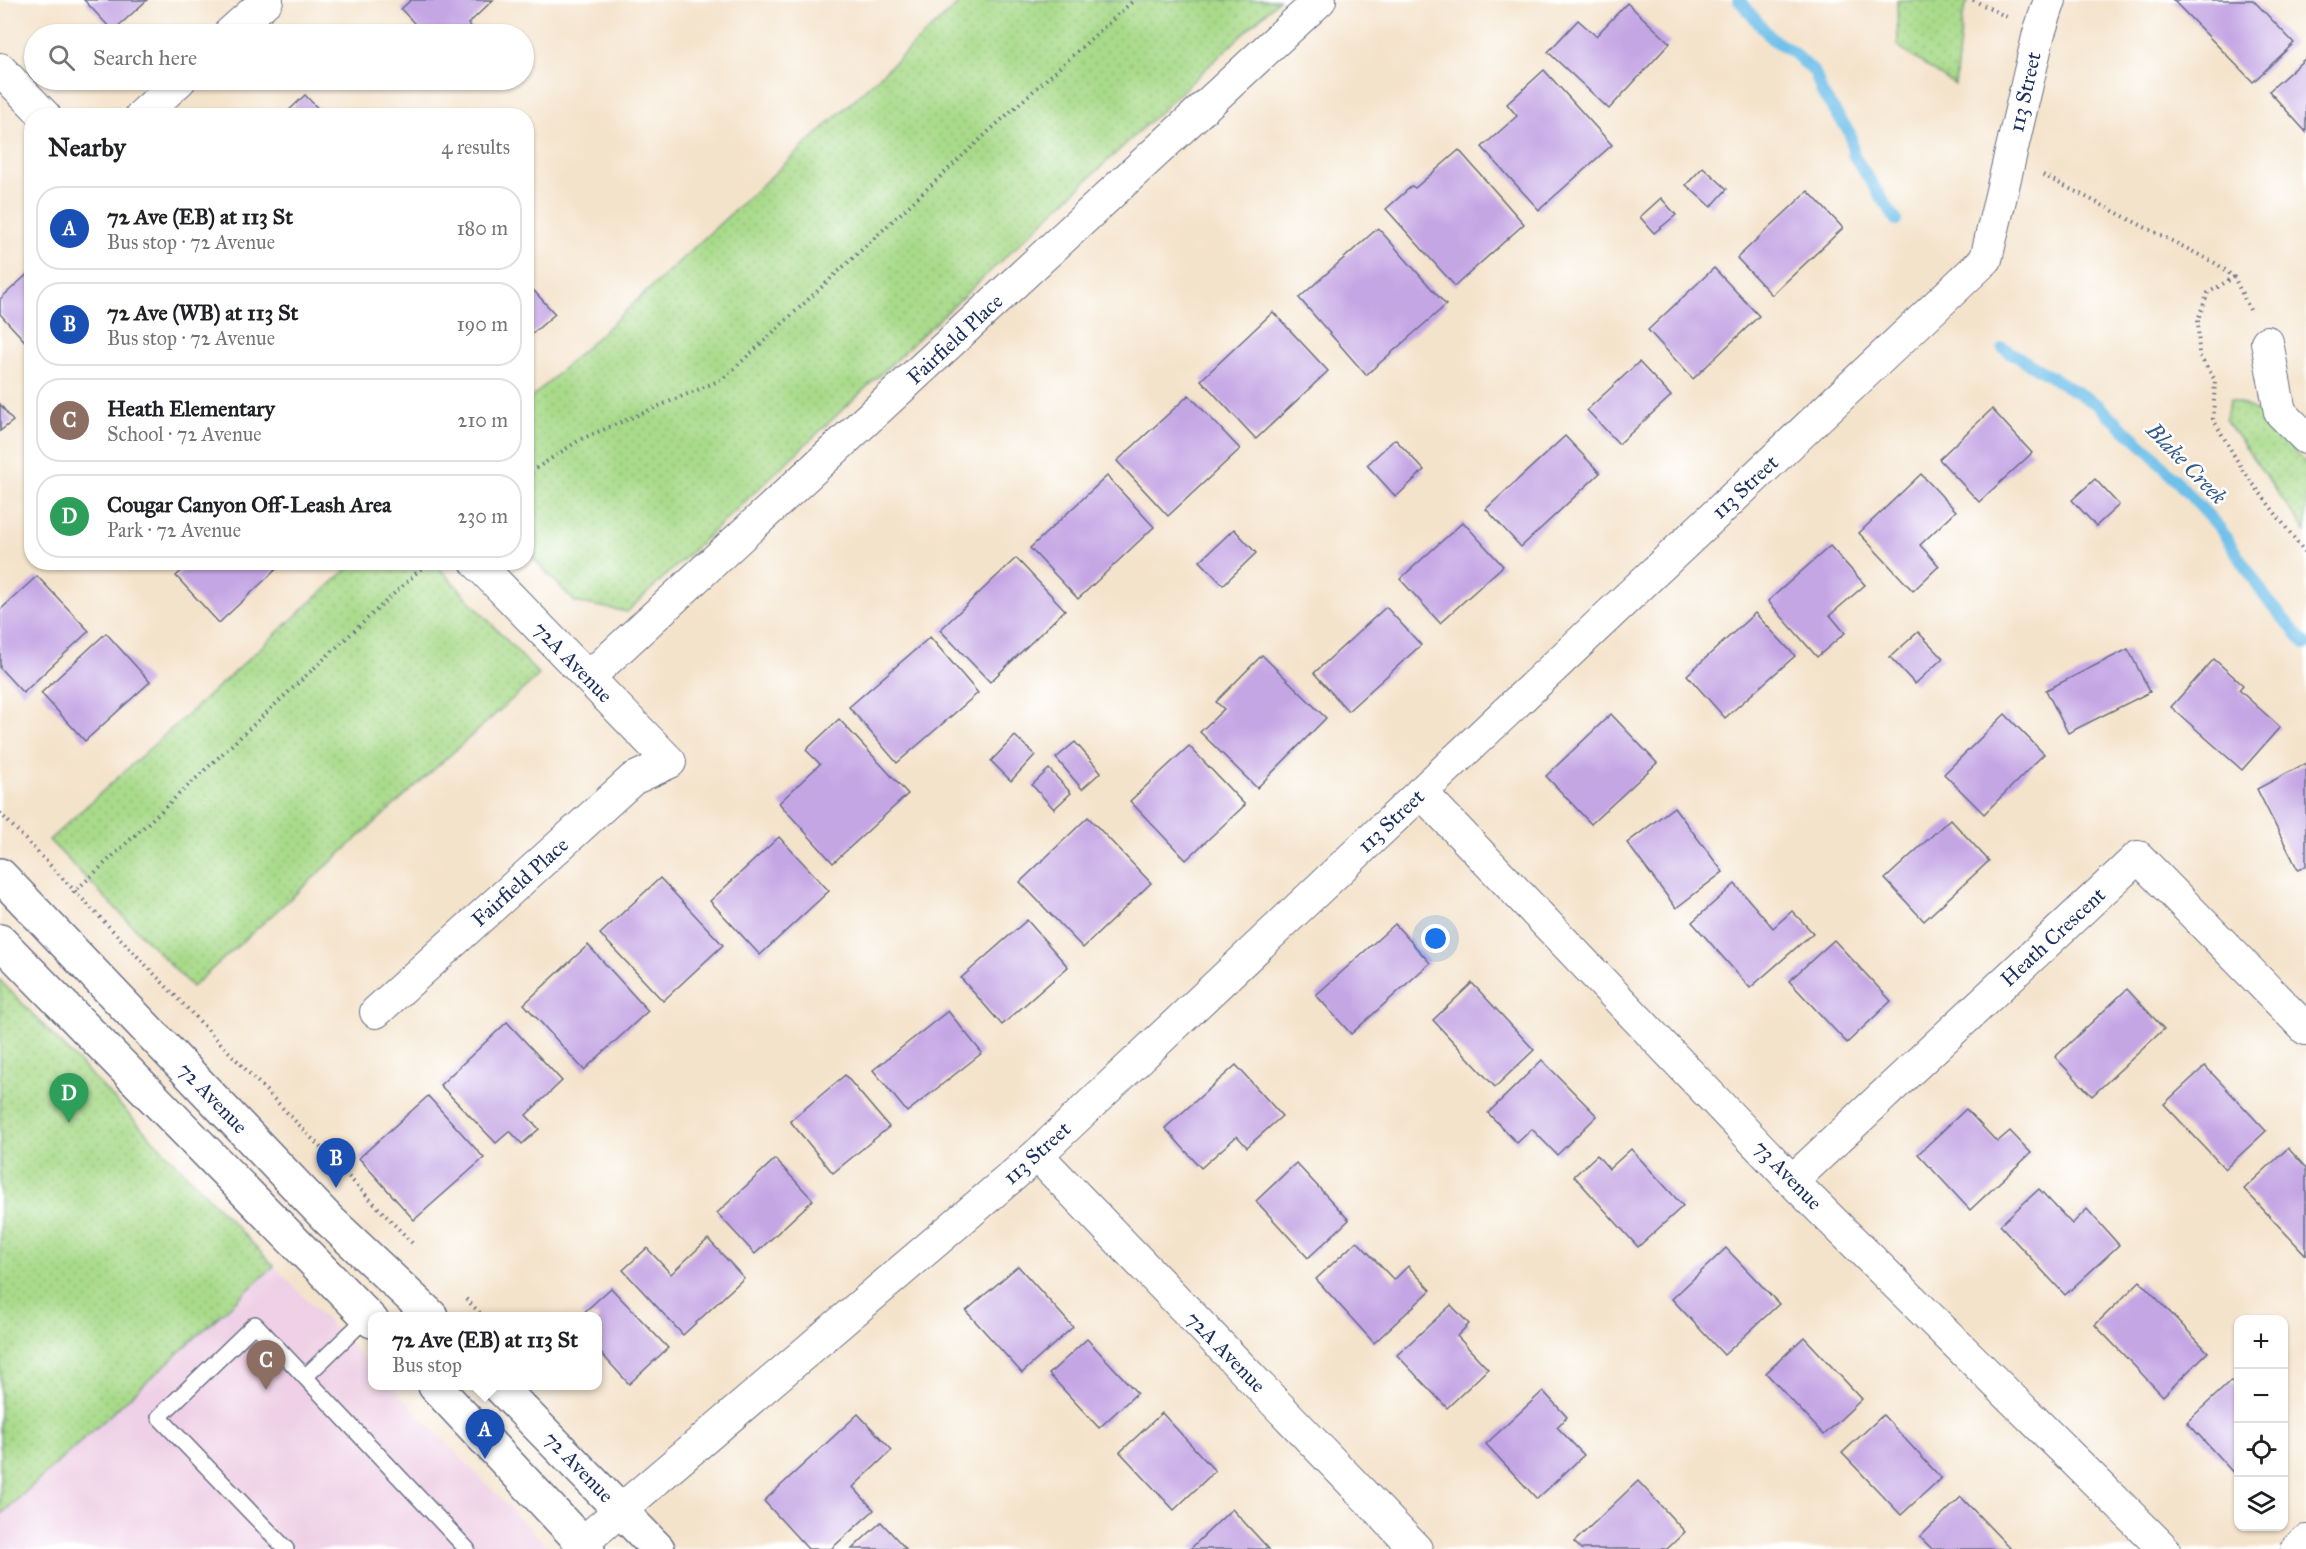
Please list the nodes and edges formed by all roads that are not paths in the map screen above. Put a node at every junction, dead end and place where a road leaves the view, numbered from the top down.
1 (267, 0) edge
2 (1320, 0) edge
3 (2050, 0) edge
4 (240, 24) edge
5 (0, 69) edge
6 (169, 90) edge
7 (37, 108) edge
8 (150, 108) edge
9 (2267, 342) dead end
10 (2306, 438) edge
11 (484, 570) edge
12 (589, 677) junction
13 (670, 762) joint
14 (1421, 792) junction
15 (0, 875) edge
16 (0, 941) edge
17 (376, 1012) dead end
18 (2306, 1029) edge
19 (1037, 1155) junction
20 (1792, 1181) junction
21 (426, 1312) edge
22 (368, 1317) edge
23 (368, 1321) edge
24 (305, 1377) junction
25 (439, 1390) edge
26 (503, 1390) edge
27 (621, 1510) junction
28 (2306, 1541) edge
29 (581, 1547) edge
30 (286, 1549) edge
31 (466, 1549) edge
32 (658, 1549) edge
33 (1416, 1549) edge
34 (2164, 1549) edge
35 (2297, 1549) edge

1 - 4 street
2 - 12 street, Fairfield Place
3 - 14 street, 113 Street
5 - 7 street
6 - 8 street
9 - 10 street
11 - 12 street, 72A Avenue
12 - 13 street, 72A Avenue
13 - 17 street, Fairfield Place
14 - 19 street, 113 Street
14 - 20 street, 73 Avenue
15 - 21 main road, 72 Avenue
16 - 22 main road, 72 Avenue
18 - 20 street, Heath Crescent
19 - 27 street, 113 Street
19 - 33 street, 72A Avenue
20 - 34 street, 73 Avenue
23 - 24 lane
24 - 30 lane
24 - 31 lane
25 - 29 main road
26 - 27 main road, 72 Avenue
27 - 29 street, 113 Street
27 - 32 main road, 72 Avenue
28 - 35 street

